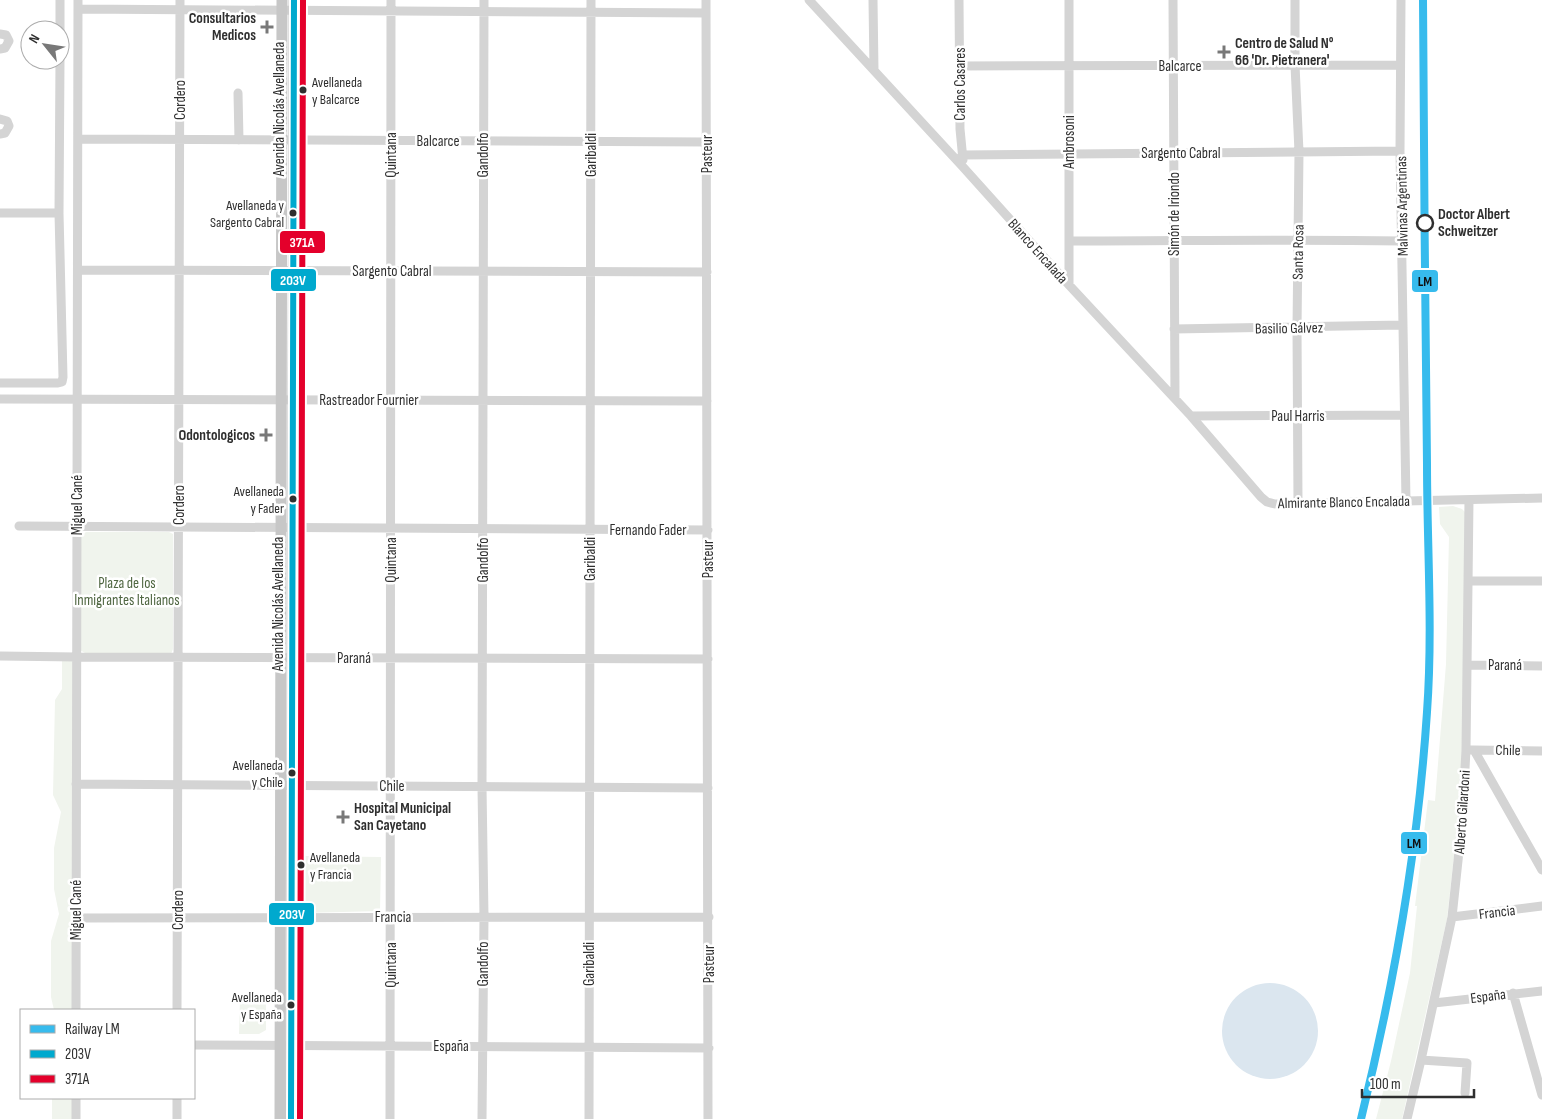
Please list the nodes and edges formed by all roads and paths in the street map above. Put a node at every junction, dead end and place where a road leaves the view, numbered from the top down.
1 (60, 0) edge
2 (391, 0) edge
3 (484, 0) edge
4 (591, 0) edge
5 (706, 0) edge
6 (810, 0) edge
7 (873, 0) edge
8 (959, 0) edge
9 (1068, 0) edge
10 (1173, 0) edge
11 (1295, 0) edge
12 (1401, 0) edge
13 (78, 4) edge
14 (180, 5) edge
15 (282, 5) edge
16 (294, 5) edge
17 (391, 11) junction
18 (485, 12) junction
19 (591, 12) junction
20 (706, 13) junction
21 (60, 20) edge
22 (0, 34) edge
23 (0, 49) edge
24 (1295, 65) junction
25 (1400, 65) junction
26 (960, 66) junction
27 (1068, 66) junction
28 (1173, 66) junction
29 (60, 70) edge
30 (874, 70) junction
31 (238, 93) dead end
32 (0, 119) edge
33 (0, 134) edge
34 (78, 139) junction
35 (180, 140) junction
36 (239, 140) junction
37 (288, 140) junction
38 (391, 140) junction
39 (483, 141) junction
40 (591, 141) junction
41 (708, 142) junction
42 (1400, 151) junction
43 (1173, 152) junction
44 (1299, 152) junction
45 (962, 154) junction
46 (1070, 154) junction
47 (963, 167) junction
48 (0, 213) edge
49 (59, 213) junction
50 (1299, 240) junction
51 (1069, 241) junction
52 (1174, 241) junction
53 (1402, 241) junction
54 (78, 270) junction
55 (180, 270) junction
56 (282, 270) junction
57 (294, 270) junction
58 (391, 271) junction
59 (483, 271) junction
60 (591, 271) junction
61 (707, 272) junction
62 (1069, 285) junction
63 (1403, 326) junction
64 (1297, 328) junction
65 (1174, 329) junction
66 (0, 383) edge
67 (1174, 398) junction
68 (0, 399) edge
69 (77, 400) junction
70 (179, 400) junction
71 (281, 400) junction
72 (294, 400) junction
73 (391, 400) junction
74 (483, 400) junction
75 (590, 401) junction
76 (708, 401) junction
77 (1404, 415) junction
78 (1191, 416) junction
79 (1297, 416) junction
80 (1542, 498) edge
81 (1469, 500) junction
82 (1406, 501) junction
83 (1267, 502) joint
84 (1298, 504) junction
85 (19, 526) dead end
86 (77, 527) junction
87 (179, 527) junction
88 (281, 528) junction
89 (293, 528) junction
90 (391, 528) junction
91 (483, 529) junction
92 (590, 530) junction
93 (708, 530) junction
94 (1468, 581) junction
95 (1542, 581) edge
96 (0, 656) edge
97 (76, 658) junction
98 (179, 658) junction
99 (287, 658) junction
100 (391, 658) junction
101 (483, 658) junction
102 (590, 658) junction
103 (708, 658) junction
104 (1467, 665) junction
105 (1542, 666) edge
106 (1470, 750) junction
107 (1542, 751) edge
108 (76, 784) junction
109 (178, 785) junction
110 (286, 786) junction
111 (391, 786) junction
112 (482, 787) junction
113 (589, 788) junction
114 (708, 788) junction
115 (1542, 870) edge
116 (1542, 906) edge
117 (391, 917) junction
118 (484, 917) junction
119 (589, 917) junction
120 (709, 917) junction
121 (1452, 917) junction
122 (77, 918) junction
123 (178, 918) junction
124 (286, 918) junction
125 (1542, 991) edge
126 (1513, 993) junction
127 (1434, 1003) junction
128 (76, 1009) edge
129 (178, 1009) edge
130 (195, 1045) edge
131 (285, 1045) junction
132 (390, 1046) junction
133 (483, 1046) junction
134 (589, 1047) junction
135 (709, 1048) junction
136 (1421, 1060) junction
137 (1465, 1093) dead end
138 (1542, 1095) edge
139 (76, 1099) edge
140 (177, 1099) edge
141 (76, 1119) edge
142 (177, 1119) edge
143 (280, 1119) edge
144 (291, 1119) edge
145 (390, 1119) edge
146 (482, 1119) edge
147 (589, 1119) edge
148 (708, 1119) edge
149 (1407, 1119) edge

1 - 21 street
2 - 17 street, Quintana
3 - 18 street, Gandolfo
4 - 19 street, Garibaldi
5 - 20 street, Pasteur
6 - 30 street, Blanco Encalada
7 - 30 street
8 - 26 street, Carlos Casares
9 - 27 street, Ambrosoni
10 - 28 street, Simón de Iriondo
11 - 24 street, Santa Rosa
12 - 25 street, Malvinas Argentinas
13 - 14 street
13 - 34 street, Miguel Cané
14 - 15 street
14 - 35 street, Cordero
15 - 16 street
15 - 37 main road, Avenida Nicolás Avellaneda
16 - 17 street
16 - 37 main road, Avenida Nicolás Avellaneda
17 - 18 street
17 - 38 street, Quintana
18 - 19 street
18 - 39 street, Gandolfo
19 - 20 street
19 - 40 street, Garibaldi
20 - 41 street, Pasteur
22 - 23 street
24 - 25 street, Balcarce
24 - 28 street, Balcarce
24 - 44 street, Santa Rosa
25 - 42 street, Malvinas Argentinas
26 - 27 street, Balcarce
26 - 45 street, Carlos Casares
27 - 28 street, Balcarce
27 - 46 street, Ambrosoni
28 - 43 street, Simón de Iriondo
29 - 49 street
30 - 47 street, Blanco Encalada
31 - 36 street
32 - 33 street
34 - 35 street, Balcarce
34 - 54 street, Miguel Cané
35 - 36 street, Balcarce
35 - 55 street, Cordero
36 - 37 street, Balcarce
37 - 38 street, Balcarce
37 - 56 main road, Avenida Nicolás Avellaneda
37 - 57 main road, Avenida Nicolás Avellaneda
38 - 39 street, Balcarce
38 - 58 street, Quintana
39 - 40 street, Balcarce
39 - 59 street, Gandolfo
40 - 41 street, Balcarce
40 - 60 street, Garibaldi
41 - 61 street, Pasteur
42 - 44 street, Sargento Cabral
42 - 53 street, Malvinas Argentinas
43 - 44 street, Sargento Cabral
43 - 46 street, Sargento Cabral
43 - 52 street, Simón de Iriondo
44 - 50 street, Santa Rosa
45 - 46 street, Sargento Cabral
45 - 47 street, Carlos Casares
46 - 51 street, Ambrosoni
47 - 62 street, Blanco Encalada
48 - 49 street
49 - 66 street
50 - 52 street
50 - 53 street
50 - 64 street, Santa Rosa
51 - 52 street
51 - 62 street, Ambrosoni
52 - 65 street, Simón de Iriondo
53 - 63 street, Malvinas Argentinas
54 - 55 street, Sargento Cabral
54 - 69 street, Miguel Cané
55 - 56 street, Sargento Cabral
55 - 70 street, Cordero
56 - 57 street, Sargento Cabral
56 - 71 main road, Avenida Nicolás Avellaneda
57 - 58 street, Sargento Cabral
57 - 72 main road, Avenida Nicolás Avellaneda
58 - 59 street, Sargento Cabral
58 - 73 street, Quintana
59 - 60 street, Sargento Cabral
59 - 74 street, Gandolfo
60 - 61 street, Sargento Cabral
60 - 75 street, Garibaldi
61 - 76 street, Pasteur
62 - 67 street, Blanco Encalada
63 - 64 street, Basilio Gálvez
63 - 77 street, Malvinas Argentinas
64 - 65 street, Basilio Gálvez
64 - 79 street, Santa Rosa
65 - 67 street, Simón de Iriondo
67 - 78 street, Blanco Encalada
68 - 69 street, Rastreador Fournier
69 - 70 street, Rastreador Fournier
69 - 86 street, Miguel Cané
70 - 71 street, Rastreador Fournier
70 - 87 street, Cordero
71 - 72 street, Rastreador Fournier
71 - 88 main road, Avenida Nicolás Avellaneda
72 - 73 street, Rastreador Fournier
72 - 89 main road, Avenida Nicolás Avellaneda
73 - 74 street, Rastreador Fournier
73 - 90 street, Quintana
74 - 75 street, Rastreador Fournier
74 - 91 street, Gandolfo
75 - 76 street, Rastreador Fournier
75 - 92 street, Garibaldi
76 - 93 street, Pasteur
77 - 79 street, Paul Harris
77 - 82 street, Malvinas Argentinas
78 - 79 street, Paul Harris
78 - 83 street, Blanco Encalada
79 - 84 street, Santa Rosa
80 - 81 street, Almirante Blanco Encalada
81 - 82 street, Almirante Blanco Encalada
81 - 94 street, Alberto Gilardoni
82 - 84 street, Almirante Blanco Encalada
83 - 84 street, Almirante Blanco Encalada
85 - 86 street, Fernando Fader
86 - 87 street, Fernando Fader
86 - 97 street, Miguel Cané
87 - 88 street, Fernando Fader
87 - 98 street, Cordero
88 - 89 street, Fernando Fader
88 - 99 main road, Avenida Nicolás Avellaneda
89 - 90 street, Fernando Fader
89 - 99 main road, Avenida Nicolás Avellaneda
90 - 91 street, Fernando Fader
90 - 100 street, Quintana
91 - 92 street, Fernando Fader
91 - 101 street, Gandolfo
92 - 93 street, Fernando Fader
92 - 102 street, Garibaldi
93 - 103 street, Pasteur
94 - 95 street
94 - 104 street, Alberto Gilardoni
96 - 97 street, Paraná
97 - 98 street, Paraná
97 - 108 street, Miguel Cané
98 - 99 street, Paraná
98 - 109 street, Cordero
99 - 100 street, Paraná
99 - 110 main road, Avenida Nicolás Avellaneda
100 - 101 street, Paraná
100 - 111 street, Quintana
101 - 102 street, Paraná
101 - 112 street, Gandolfo
102 - 103 street, Paraná
102 - 113 street, Garibaldi
103 - 114 street, Pasteur
104 - 105 street, Paraná
104 - 106 street, Alberto Gilardoni
106 - 107 street, Chile
106 - 115 street
106 - 121 street, Alberto Gilardoni
108 - 109 street, Chile
108 - 122 street, Miguel Cané
109 - 110 street, Chile
109 - 123 street, Cordero
110 - 111 street, Chile
110 - 124 main road, Avenida Nicolás Avellaneda
111 - 112 street, Chile
111 - 117 street, Quintana
112 - 113 street, Chile
112 - 118 street, Gandolfo
113 - 114 street, Chile
113 - 119 street, Garibaldi
114 - 120 street, Pasteur
116 - 121 street, Francia
117 - 118 street, Francia
117 - 124 street, Francia
117 - 132 street, Quintana
118 - 119 street, Francia
118 - 133 street, Gandolfo
119 - 120 street, Francia
119 - 134 street, Garibaldi
120 - 135 street, Pasteur
121 - 127 street, Alberto Gilardoni
122 - 123 street, Francia
122 - 128 street, Miguel Cané
123 - 124 street, Francia
123 - 129 street, Cordero
124 - 131 main road, Avenida Nicolás Avellaneda
125 - 126 street, España
126 - 127 street, España
126 - 138 street
127 - 136 street, Alberto Gilardoni
130 - 131 street, España
131 - 132 street, España
131 - 143 main road, Avenida Nicolás Avellaneda
131 - 144 main road, Avenida Nicolás Avellaneda
132 - 133 street, España
132 - 145 street, Quintana
133 - 134 street, España
133 - 146 street, Gandolfo
134 - 135 street, España
134 - 147 street, Garibaldi
135 - 148 street, Pasteur
136 - 137 street
136 - 149 street, Alberto Gilardoni
139 - 141 street
140 - 142 street

